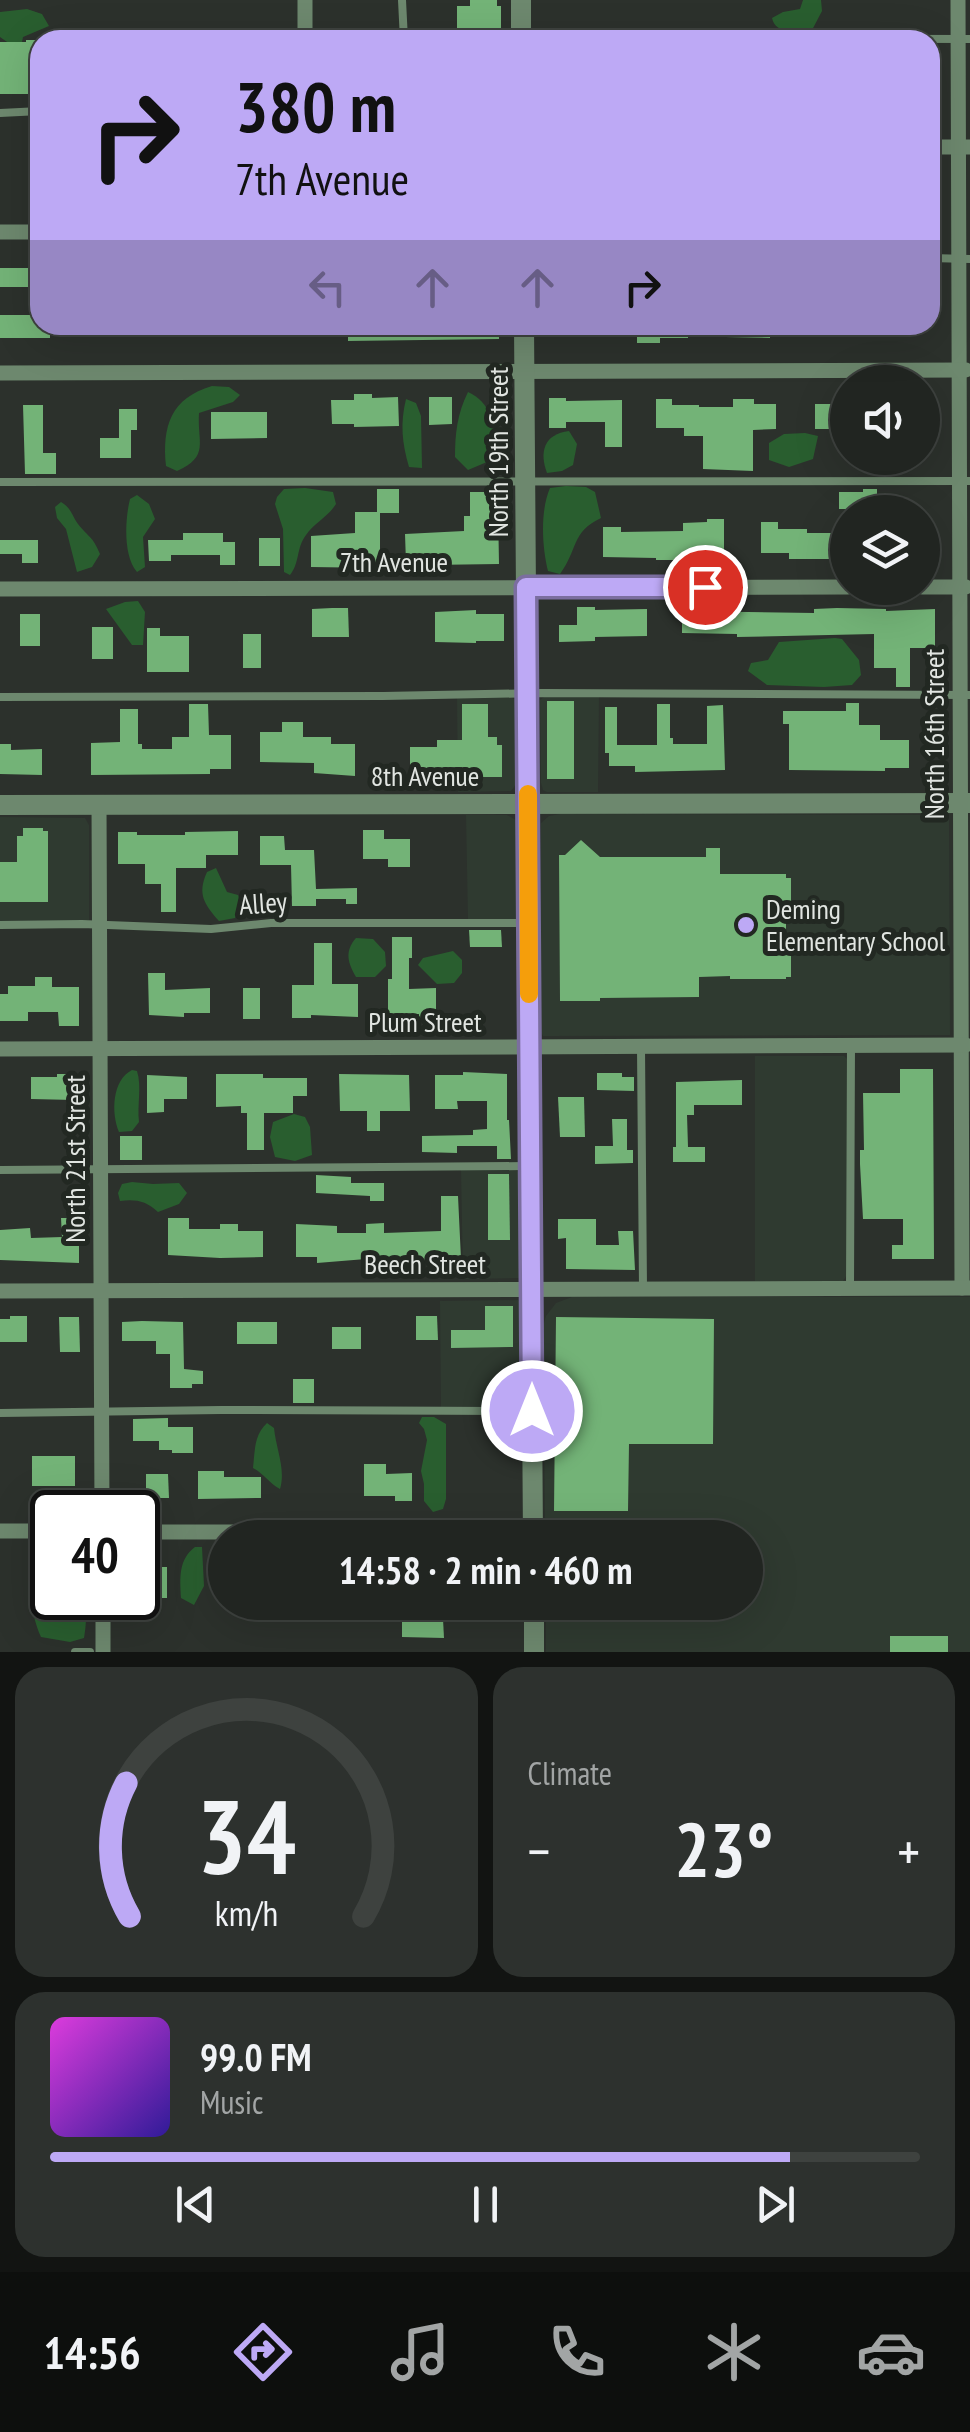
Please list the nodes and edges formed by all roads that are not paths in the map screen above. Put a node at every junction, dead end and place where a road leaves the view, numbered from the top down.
1 (305, 0) edge
2 (402, 0) edge
3 (521, 0) edge
4 (958, 0) edge
5 (305, 30) edge
6 (404, 30) edge
7 (521, 30) edge
8 (964, 39) edge
9 (30, 112) edge
10 (0, 113) edge
11 (964, 147) edge
12 (0, 232) edge
13 (30, 232) edge
14 (940, 258) edge
15 (965, 259) edge
16 (524, 335) edge
17 (524, 370) junction
18 (965, 370) edge
19 (0, 373) edge
20 (965, 480) edge
21 (0, 482) edge
22 (525, 482) junction
23 (526, 587) junction
24 (830, 587) edge
25 (965, 587) edge
26 (0, 589) edge
27 (527, 693) junction
28 (965, 694) edge
29 (0, 696) edge
30 (528, 802) junction
31 (965, 802) edge
32 (0, 805) edge
33 (99, 805) junction
34 (529, 923) junction
35 (99, 924) junction
36 (965, 924) edge
37 (0, 925) edge
38 (530, 1046) junction
39 (640, 1046) junction
40 (850, 1046) junction
41 (965, 1046) edge
42 (100, 1049) junction
43 (0, 1050) edge
44 (531, 1166) junction
45 (100, 1168) junction
46 (0, 1170) edge
47 (532, 1288) junction
48 (642, 1288) junction
49 (850, 1288) junction
50 (966, 1288) edge
51 (0, 1291) edge
52 (101, 1291) junction
53 (532, 1411) junction
54 (0, 1413) edge
55 (102, 1413) junction
56 (102, 1490) edge
57 (533, 1520) edge
58 (0, 1532) edge
59 (30, 1532) edge
60 (160, 1532) edge
61 (208, 1533) edge
62 (103, 1620) edge
63 (534, 1620) edge
64 (75, 1652) edge
65 (90, 1652) edge
66 (103, 1652) edge
67 (534, 1652) edge

1 - 5 street
2 - 6 lane
3 - 7 street
4 - 8 street, North 16th Street
8 - 11 street, North 16th Street
9 - 10 lane
11 - 15 street, North 16th Street
12 - 13 street
14 - 15 lane
15 - 18 street, North 16th Street
16 - 17 street, North 19th Street
17 - 18 street
17 - 19 street
17 - 22 street, North 19th Street
18 - 20 street, North 16th Street
20 - 22 lane
20 - 25 street, North 16th Street
21 - 22 lane
22 - 23 street, North 19th Street
23 - 24 street, 7th Avenue
23 - 26 street, 7th Avenue
23 - 27 street, North 19th Street
25 - 28 street, North 16th Street
27 - 28 lane
27 - 29 lane
27 - 30 street, North 19th Street
28 - 31 street, North 16th Street
30 - 31 street, 8th Avenue
30 - 33 street, 8th Avenue
30 - 34 street, North 19th Street
31 - 36 street, North 16th Street
32 - 33 street, 8th Avenue
33 - 35 street, North 21st Street
34 - 35 lane, Alley
34 - 38 street, North 19th Street
35 - 37 lane, Alley
35 - 42 street, North 21st Street
36 - 41 street, North 16th Street
38 - 39 street, Plum Street
38 - 42 street, Plum Street
38 - 44 street, North 19th Street
39 - 40 street, Plum Street
39 - 48 lane
40 - 41 street, Plum Street
40 - 49 lane
41 - 50 street, North 16th Street
42 - 43 street, Plum Street
42 - 45 street, North 21st Street
44 - 45 lane
44 - 47 street, North 19th Street
45 - 46 lane
45 - 52 street, North 21st Street
47 - 48 street, Beech Street
47 - 52 street, Beech Street
47 - 53 street, North 19th Street
48 - 49 street, Beech Street
49 - 50 street, Beech Street
51 - 52 street, Beech Street
52 - 55 street, North 21st Street
53 - 55 lane
53 - 57 street, North 19th Street
54 - 55 lane
55 - 56 street, North 21st Street
58 - 59 street
60 - 61 street
62 - 66 street
63 - 67 street
64 - 65 lane

